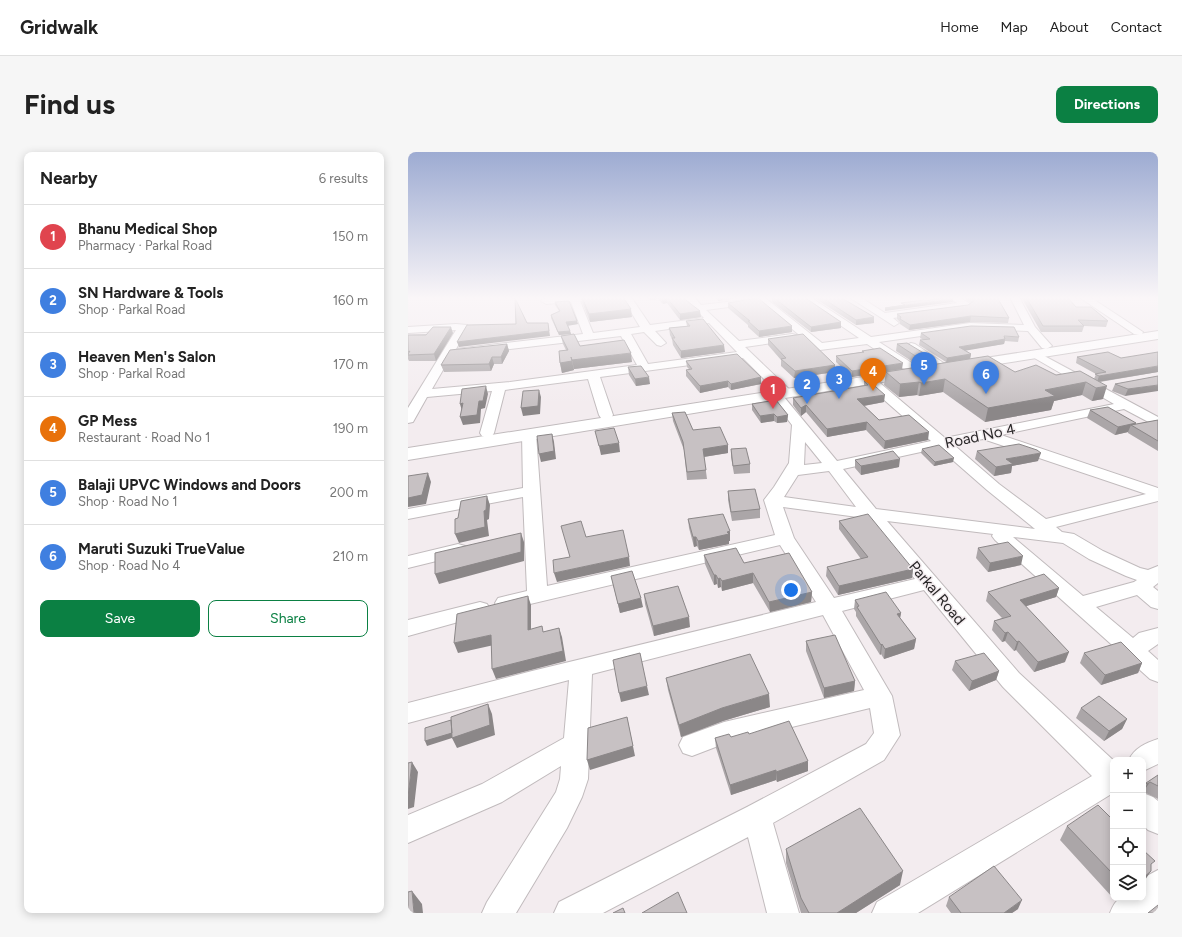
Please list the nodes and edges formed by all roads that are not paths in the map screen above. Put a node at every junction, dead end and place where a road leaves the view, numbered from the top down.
1 (624, 332) edge
2 (460, 333) edge
3 (587, 333) edge
4 (620, 333) edge
5 (651, 333) edge
6 (724, 333) edge
7 (804, 333) edge
8 (857, 333) edge
9 (923, 333) edge
10 (1033, 333) edge
11 (1135, 333) edge
12 (912, 334) joint
13 (807, 335) junction
14 (1158, 335) edge
15 (895, 336) junction
16 (589, 337) junction
17 (868, 340) junction
18 (661, 343) dead end
19 (740, 349) junction
20 (1040, 350) junction
21 (447, 353) junction
22 (939, 364) junction
23 (644, 367) junction
24 (912, 368) junction
25 (593, 374) junction
26 (870, 381) junction
27 (1111, 385) dead end
28 (500, 387) junction
29 (1095, 388) junction
30 (780, 393) junction
31 (423, 394) junction
32 (1126, 405) junction
33 (606, 415) junction
34 (408, 419) edge
35 (1156, 421) edge
36 (799, 424) junction
37 (487, 433) junction
38 (529, 434) junction
39 (984, 435) junction
40 (942, 443) junction
41 (408, 446) edge
42 (408, 454) edge
43 (833, 466) junction
44 (792, 471) junction
45 (531, 491) junction
46 (1158, 494) edge
47 (772, 500) junction
48 (408, 514) edge
49 (871, 514) junction
50 (992, 530) junction
51 (1050, 531) junction
52 (785, 538) junction
53 (474, 547) edge
54 (408, 562) edge
55 (1150, 579) edge
56 (928, 582) junction
57 (537, 595) junction
58 (1158, 602) edge
59 (1080, 604) junction
60 (829, 607) junction
61 (408, 628) edge
62 (1158, 636) edge
63 (1133, 651) junction
64 (581, 668) junction
65 (1158, 673) edge
66 (880, 696) junction
67 (408, 713) edge
68 (575, 745) junction
69 (692, 745) dead end
70 (1158, 750) edge
71 (1146, 758) edge
72 (1110, 775) edge
73 (1110, 780) edge
74 (1146, 809) edge
75 (757, 817) junction
76 (1158, 820) edge
77 (408, 829) edge
78 (1158, 886) edge
79 (498, 913) edge
80 (570, 913) edge
81 (783, 913) edge
82 (888, 913) edge
83 (1126, 913) edge

1 - 23 street
2 - 21 street
3 - 16 street
4 - 16 street
5 - 18 street
6 - 19 street, Parkal Road
7 - 13 street
8 - 17 street
9 - 12 street
10 - 20 street
11 - 20 highway
12 - 15 street
13 - 17 street
13 - 19 street
14 - 20 highway
15 - 17 street
15 - 22 street
16 - 21 street
17 - 24 street
19 - 23 street
19 - 30 street, Parkal Road
20 - 22 highway
20 - 26 highway
20 - 29 street
21 - 31 street
22 - 24 highway
23 - 25 street
24 - 30 highway
25 - 28 street
25 - 33 street
26 - 30 highway
26 - 40 street
27 - 29 street
28 - 31 street
28 - 37 street
29 - 32 street
30 - 33 highway
30 - 36 street, Parkal Road
30 - 38 highway
31 - 34 street
32 - 35 street
32 - 39 street, Road No 4
33 - 37 highway
36 - 43 street, Parkal Road
36 - 44 street
37 - 41 highway
38 - 42 highway
38 - 45 street
39 - 40 street, Road No 4
39 - 46 street
40 - 43 street, Road No 4
40 - 51 street
43 - 44 street, Road No 4
43 - 49 street, Parkal Road
44 - 47 street
45 - 48 street
45 - 57 street
46 - 51 street
47 - 49 street
47 - 52 street
49 - 50 street
49 - 56 street, Parkal Road
50 - 51 street
50 - 59 street
51 - 55 street
52 - 57 street
52 - 60 street
53 - 54 street
55 - 58 street
55 - 59 street
56 - 60 street
56 - 72 street, Parkal Road
57 - 61 street
59 - 63 street
60 - 64 street
60 - 66 street
62 - 63 street
63 - 65 street
64 - 67 street
64 - 68 street
66 - 69 street
66 - 75 street
68 - 77 street
68 - 79 street
70 - 71 street
73 - 82 street
74 - 76 street
75 - 80 street
75 - 81 street
78 - 83 street

